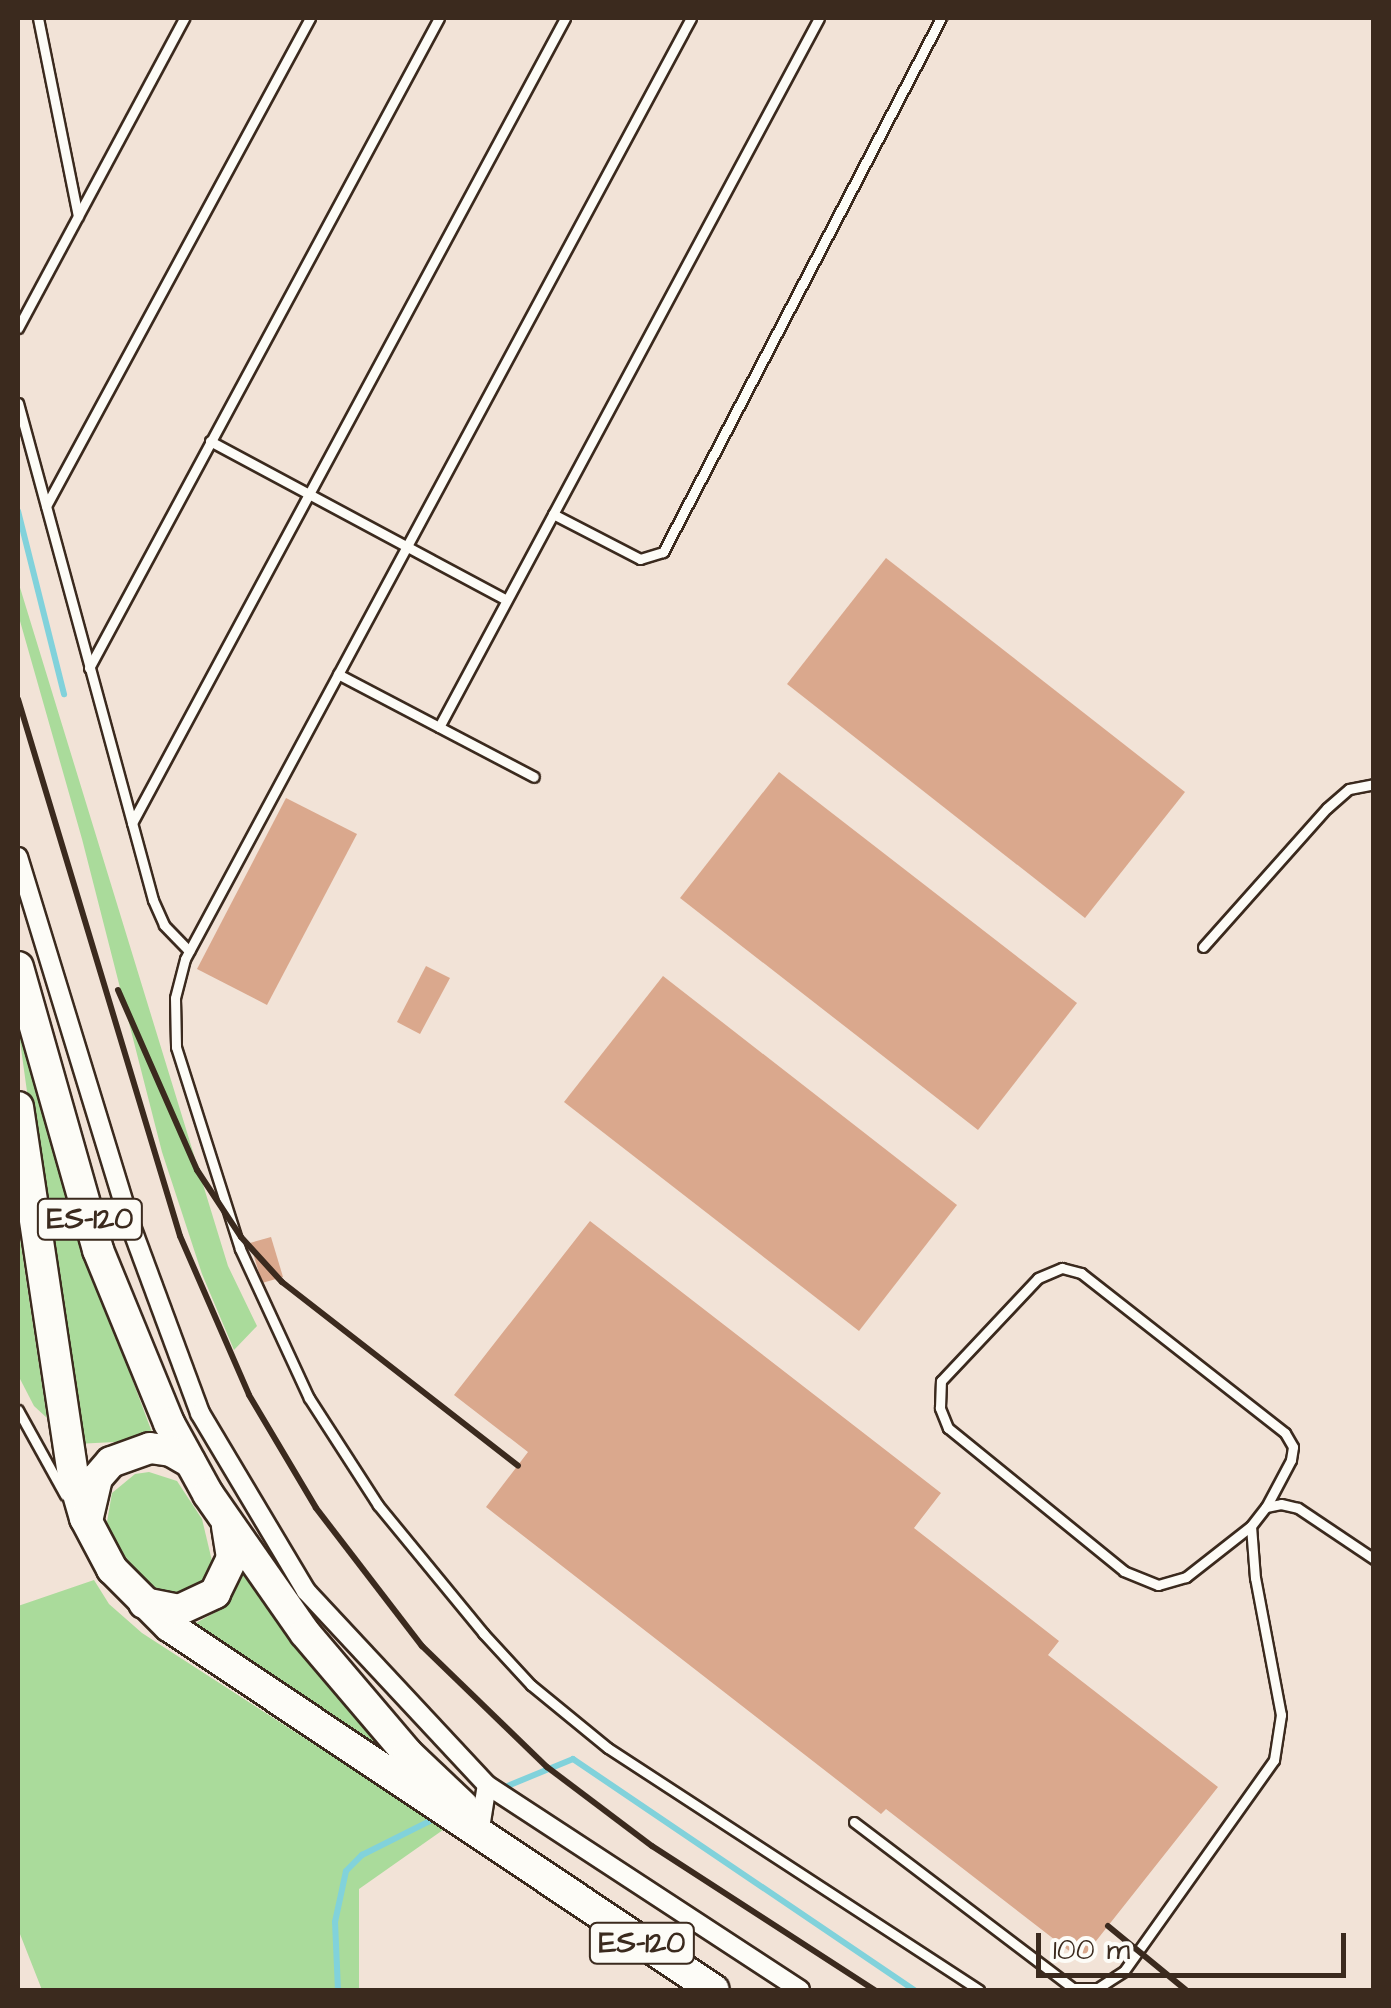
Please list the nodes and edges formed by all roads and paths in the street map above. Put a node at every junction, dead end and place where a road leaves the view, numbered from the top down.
1 (38, 18) edge
2 (184, 18) edge
3 (310, 18) edge
4 (439, 18) edge
5 (565, 18) edge
6 (691, 18) edge
7 (819, 18) edge
8 (941, 18) edge
9 (78, 216) junction
10 (18, 328) edge
11 (18, 404) edge
12 (210, 441) junction
13 (308, 494) junction
14 (46, 506) junction
15 (553, 514) junction
16 (406, 547) junction
17 (506, 600) junction
18 (89, 668) junction
19 (338, 674) junction
20 (439, 727) junction
21 (534, 777) dead end
22 (1374, 784) edge
23 (132, 823) junction
24 (18, 857) edge
25 (1203, 947) dead end
26 (189, 951) junction
27 (18, 966) edge
28 (18, 1107) edge
29 (18, 1410) edge
30 (41, 1454) junction
31 (190, 1462) junction
32 (89, 1467) junction
33 (1266, 1507) junction
34 (224, 1519) junction
35 (1252, 1526) junction
36 (95, 1539) junction
37 (1374, 1559) edge
38 (141, 1602) junction
39 (487, 1785) junction
40 (481, 1822) junction
41 (854, 1822) dead end
42 (569, 1894) junction
43 (714, 1990) edge
44 (800, 1990) edge
45 (978, 1990) edge

1 - 9 lane
2 - 9 lane
3 - 14 lane
4 - 12 lane
5 - 13 lane
6 - 16 lane
7 - 15 lane
8 - 15 lane
9 - 10 lane
11 - 14 lane
12 - 13 lane
12 - 18 lane
13 - 16 lane
13 - 23 lane
14 - 18 lane
15 - 17 lane
16 - 17 lane
16 - 19 lane
17 - 20 lane
18 - 23 lane
19 - 20 lane
19 - 26 lane
20 - 21 lane
22 - 25 lane
23 - 26 lane
24 - 39 street
26 - 45 lane
27 - 31 main road, ES-120
28 - 32 main road, ES-120
29 - 30 lane
30 - 32 lane
30 - 36 lane
31 - 32 main road
31 - 34 main road, ES-120
32 - 36 main road, ES-120
33 - 35 lane
33 - 35 lane
33 - 37 lane
34 - 38 main road
34 - 40 main road, ES-120
35 - 41 lane
36 - 38 main road, ES-120
38 - 42 main road, ES-120
39 - 40 street
39 - 44 street
40 - 42 main road, ES-120
42 - 43 main road, ES-120

